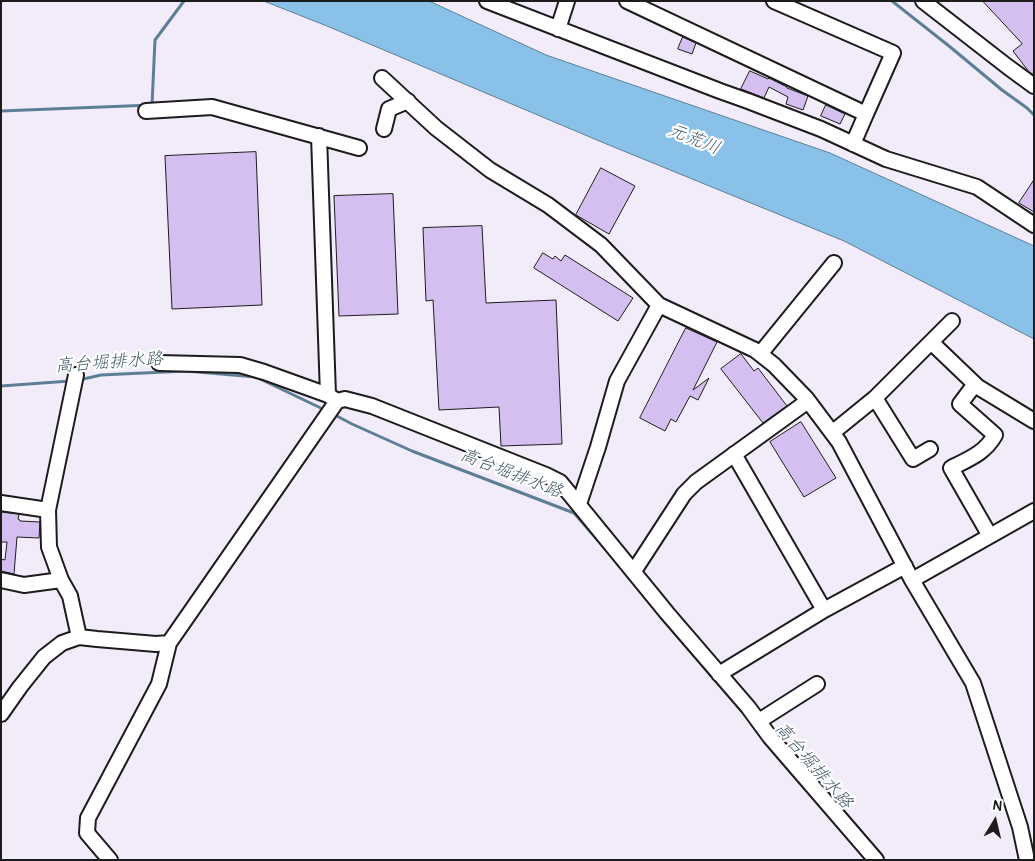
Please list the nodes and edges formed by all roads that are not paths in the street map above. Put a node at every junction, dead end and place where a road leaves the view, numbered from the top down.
1 (487, 1) edge
2 (567, 1) edge
3 (627, 1) edge
4 (774, 1) edge
5 (923, 1) edge
6 (558, 29) junction
7 (382, 78) dead end
8 (1034, 86) edge
9 (408, 101) junction
10 (146, 111) dead end
11 (866, 114) junction
12 (384, 129) dead end
13 (319, 136) junction
14 (853, 144) junction
15 (359, 148) dead end
16 (1034, 225) edge
17 (834, 263) dead end
18 (659, 304) junction
19 (952, 321) dead end
20 (931, 342) junction
21 (760, 354) junction
22 (159, 363) dead end
23 (76, 375) dead end
24 (975, 384) junction
25 (333, 398) junction
26 (875, 398) junction
27 (808, 401) junction
28 (1034, 421) edge
29 (832, 433) junction
30 (930, 449) dead end
31 (734, 454) junction
32 (1, 503) edge
33 (579, 504) junction
34 (48, 510) junction
35 (1034, 511) edge
36 (990, 536) junction
37 (905, 566) junction
38 (634, 571) junction
39 (1, 580) edge
40 (61, 580) junction
41 (912, 580) junction
42 (824, 610) junction
43 (79, 636) junction
44 (169, 643) junction
45 (719, 674) junction
46 (817, 684) dead end
47 (1, 714) edge
48 (759, 721) junction
49 (110, 860) edge
50 (876, 860) edge
51 (1027, 860) edge

1 - 6 street
2 - 6 street
3 - 11 street
4 - 11 street
5 - 8 street
6 - 14 street
7 - 9 street
9 - 12 street
9 - 18 street
10 - 13 street
11 - 14 street
13 - 15 street
13 - 25 street
14 - 16 street
17 - 21 street
18 - 21 street
18 - 33 street
19 - 20 street
20 - 24 street
20 - 26 street
21 - 27 street
22 - 25 street
23 - 34 street
24 - 28 street
24 - 36 street
25 - 33 street
25 - 44 street
26 - 29 street
26 - 30 street
27 - 29 street
27 - 31 street
29 - 37 street
31 - 38 street
31 - 42 street
32 - 34 street
33 - 38 street
34 - 40 street
35 - 36 street
36 - 41 street
37 - 41 street
37 - 42 street
38 - 45 street
39 - 40 street
40 - 43 street
41 - 51 street
42 - 45 street
43 - 44 street
43 - 47 street
44 - 49 street
45 - 48 street
46 - 48 street
48 - 50 street

